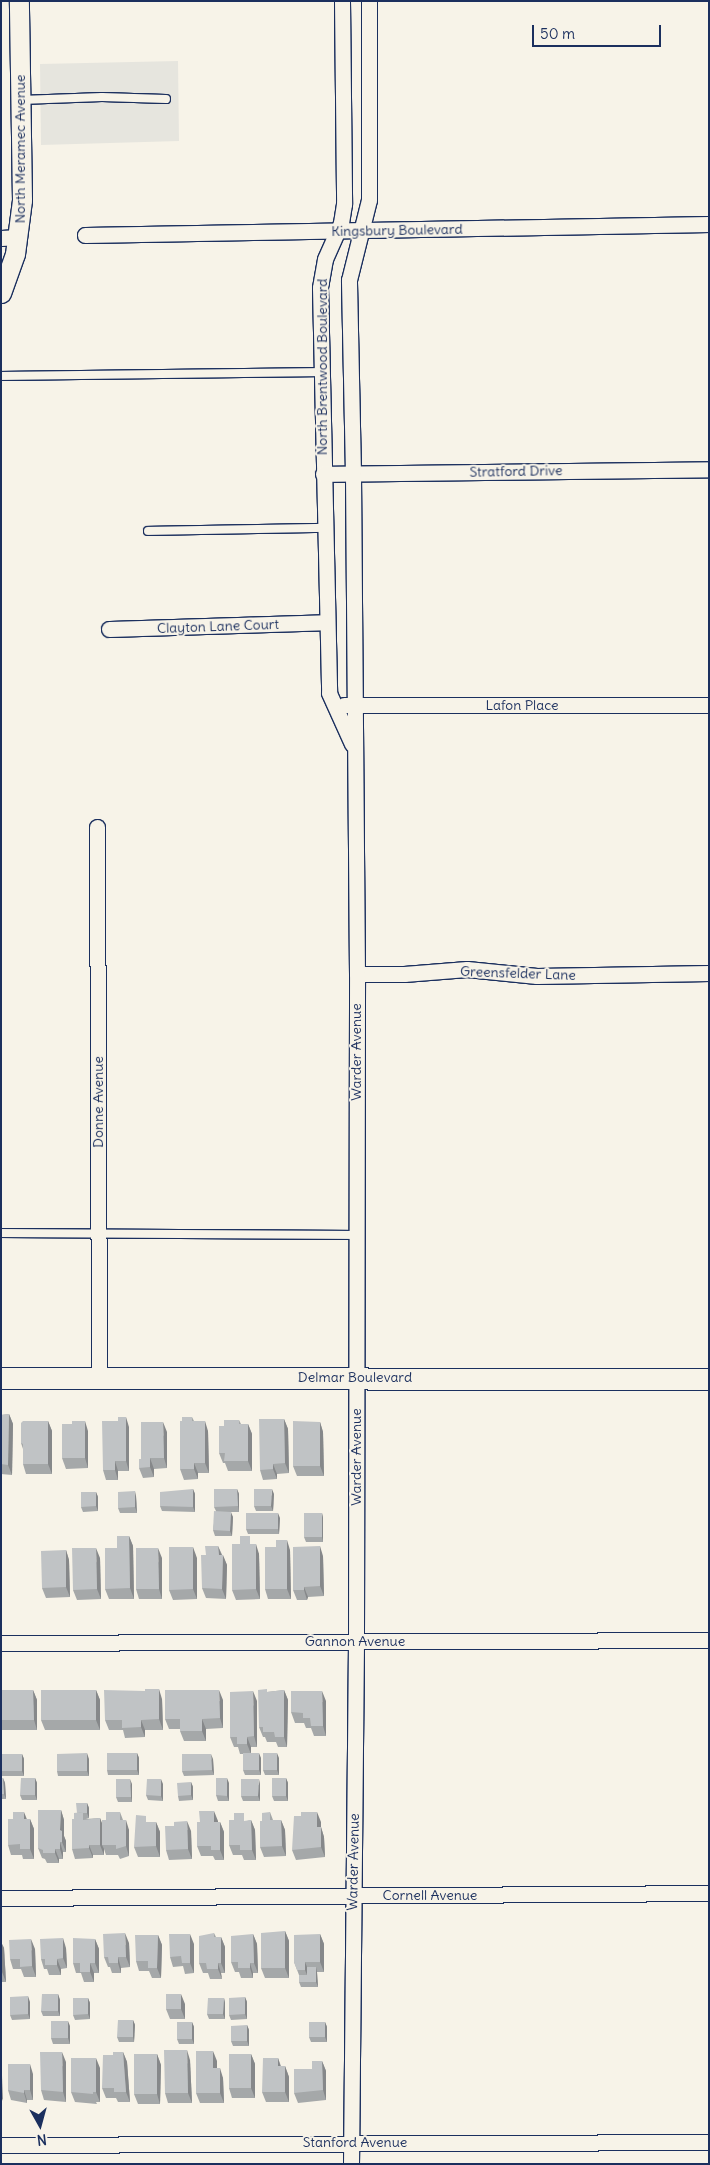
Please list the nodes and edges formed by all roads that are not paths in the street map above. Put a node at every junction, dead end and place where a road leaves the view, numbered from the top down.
1 (19, 1) edge
2 (342, 1) edge
3 (369, 1) edge
4 (166, 99) dead end
5 (21, 100) junction
6 (709, 224) edge
7 (338, 232) junction
8 (362, 232) junction
9 (85, 235) dead end
10 (10, 237) edge
11 (1, 293) edge
12 (322, 372) junction
13 (1, 376) edge
14 (709, 469) edge
15 (353, 473) junction
16 (324, 474) junction
17 (325, 528) junction
18 (148, 531) dead end
19 (326, 622) junction
20 (109, 629) dead end
21 (335, 705) junction
22 (354, 705) junction
23 (709, 705) edge
24 (354, 750) junction
25 (97, 827) dead end
26 (356, 974) junction
27 (709, 974) edge
28 (1, 1233) edge
29 (99, 1233) junction
30 (356, 1235) junction
31 (99, 1377) junction
32 (356, 1377) junction
33 (1, 1378) edge
34 (709, 1380) edge
35 (709, 1640) edge
36 (356, 1641) junction
37 (1, 1643) edge
38 (709, 1893) edge
39 (353, 1895) junction
40 (1, 1898) edge
41 (350, 2142) junction
42 (709, 2142) edge
43 (1, 2145) edge
44 (351, 2164) edge

1 - 5 street, North Meramec Avenue
2 - 7 street, North Brentwood Boulevard
3 - 8 street, North Brentwood Boulevard
4 - 5 lane
5 - 10 street, North Meramec Avenue
6 - 8 street, Kingsbury Boulevard
7 - 8 street, Kingsbury Boulevard
7 - 9 street, Kingsbury Boulevard
7 - 12 street, North Brentwood Boulevard
8 - 15 street, North Brentwood Boulevard
10 - 11 street, North Meramec Avenue
12 - 13 lane
12 - 16 street, North Brentwood Boulevard
14 - 15 street, Stratford Drive
15 - 16 street, Stratford Drive
15 - 22 street, North Brentwood Boulevard
16 - 17 street, North Brentwood Boulevard
17 - 18 lane
17 - 19 street, North Brentwood Boulevard
19 - 20 street, Clayton Lane Court
19 - 21 street, North Brentwood Boulevard
21 - 22 street, Lafon Place
21 - 24 street, Warder Avenue
22 - 23 street, Lafon Place
22 - 24 street, Warder Avenue
24 - 26 street, Warder Avenue
25 - 29 street, Donne Avenue
26 - 27 street, Greensfelder Lane
26 - 30 street, Warder Avenue
28 - 29 lane
29 - 30 lane
29 - 31 street, Donne Avenue
30 - 32 street, Warder Avenue
31 - 32 main road, Delmar Boulevard
31 - 33 main road, Delmar Boulevard
32 - 34 main road, Delmar Boulevard
32 - 36 street, Warder Avenue
35 - 36 street, Gannon Avenue
36 - 37 street, Gannon Avenue
36 - 39 street, Warder Avenue
38 - 39 street, Cornell Avenue
39 - 40 street, Cornell Avenue
39 - 41 street, Warder Avenue
41 - 42 street, Stanford Avenue
41 - 43 street, Stanford Avenue
41 - 44 street, Warder Avenue

